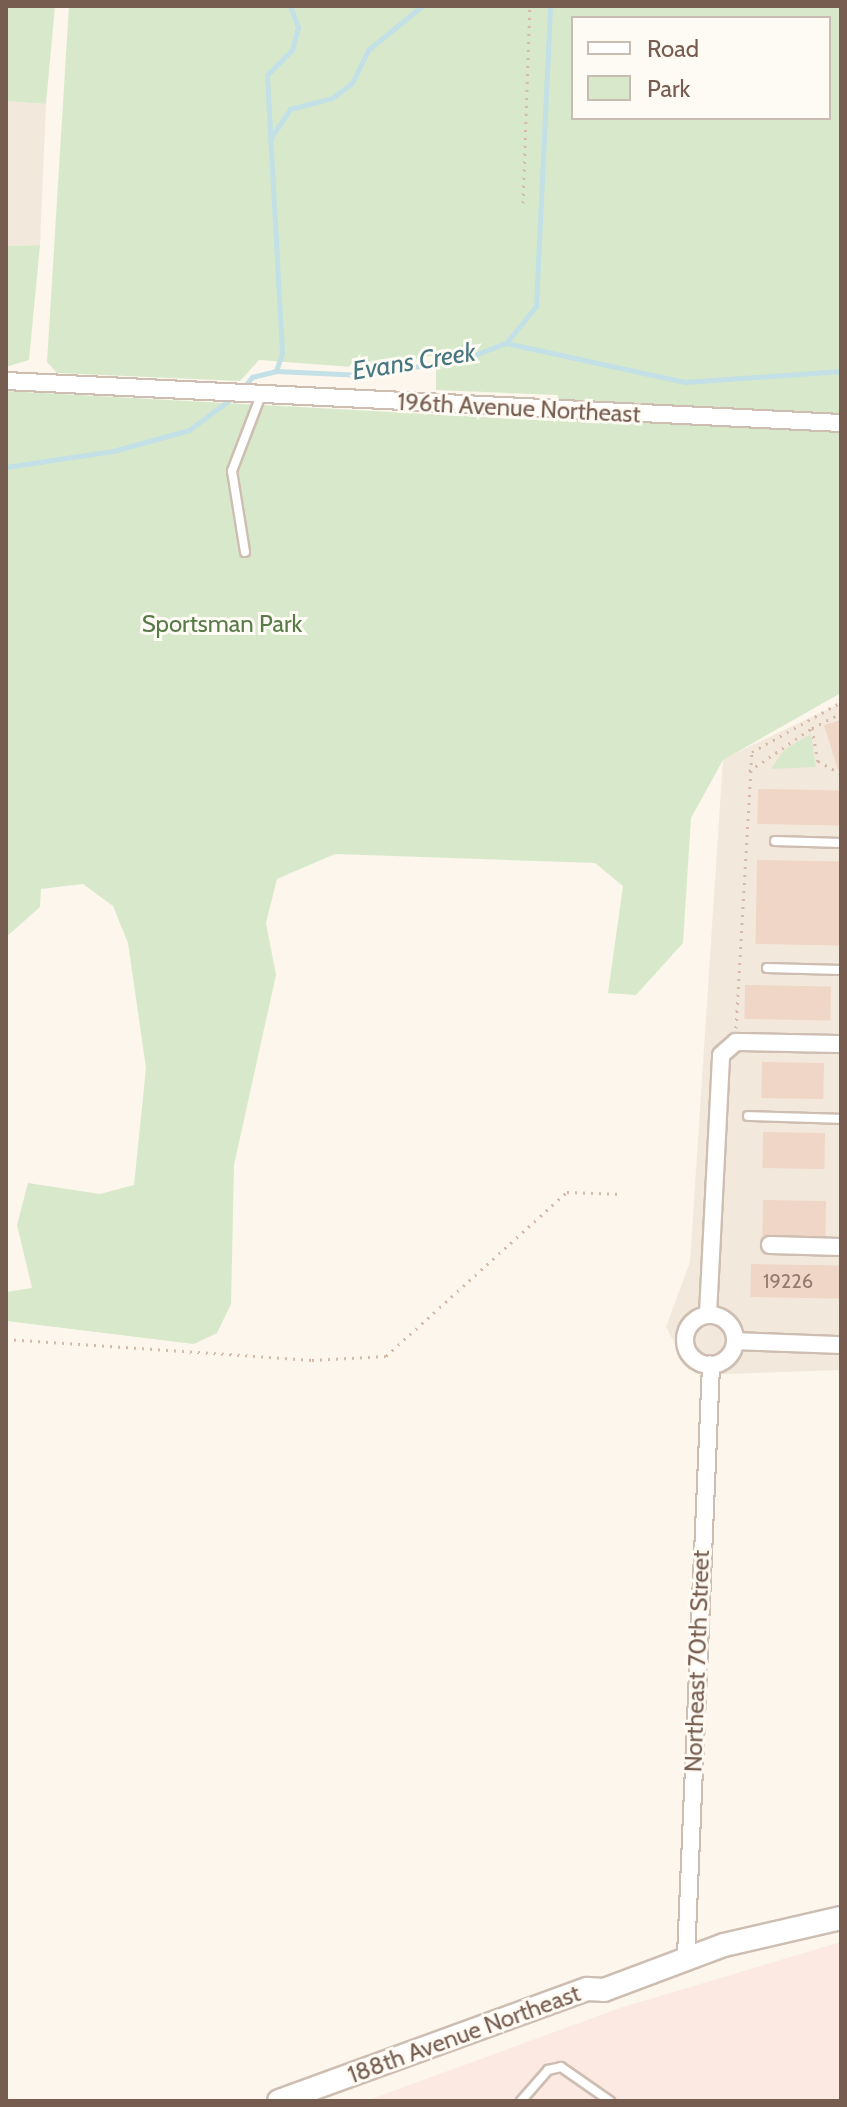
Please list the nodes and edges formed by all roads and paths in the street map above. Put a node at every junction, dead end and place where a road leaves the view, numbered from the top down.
1 (530, 6) edge
2 (523, 203) dead end
3 (6, 381) edge
4 (256, 395) junction
5 (841, 423) edge
6 (245, 552) dead end
7 (841, 702) edge
8 (841, 713) edge
9 (812, 728) junction
10 (749, 771) junction
11 (841, 774) edge
12 (775, 841) dead end
13 (841, 843) edge
14 (767, 968) dead end
15 (841, 970) edge
16 (736, 1036) junction
17 (841, 1044) edge
18 (748, 1116) dead end
19 (841, 1119) edge
20 (622, 1194) dead end
21 (770, 1245) dead end
22 (841, 1247) edge
23 (708, 1314) junction
24 (6, 1339) edge
25 (735, 1341) junction
26 (841, 1345) edge
27 (711, 1365) junction
28 (841, 1918) edge
29 (686, 1957) junction
30 (604, 1990) junction
31 (279, 2101) edge
32 (323, 2101) edge
33 (521, 2101) edge
34 (610, 2101) edge

1 - 2 path
3 - 4 street, 196th Avenue Northeast
4 - 5 street, 196th Avenue Northeast
4 - 6 lane
7 - 10 path
8 - 9 path
9 - 10 path
9 - 11 path
10 - 16 path
12 - 13 lane
14 - 15 lane
16 - 17 street
16 - 23 street
18 - 19 lane
20 - 24 path
21 - 22 street
23 - 25 street
23 - 27 street
25 - 26 street
25 - 27 street
27 - 29 street, Northeast 70th Street
28 - 29 street, 188th Avenue Northeast
29 - 30 street, 188th Avenue Northeast
30 - 31 street, 188th Avenue Northeast
30 - 32 street, 188th Avenue Northeast
33 - 34 lane

